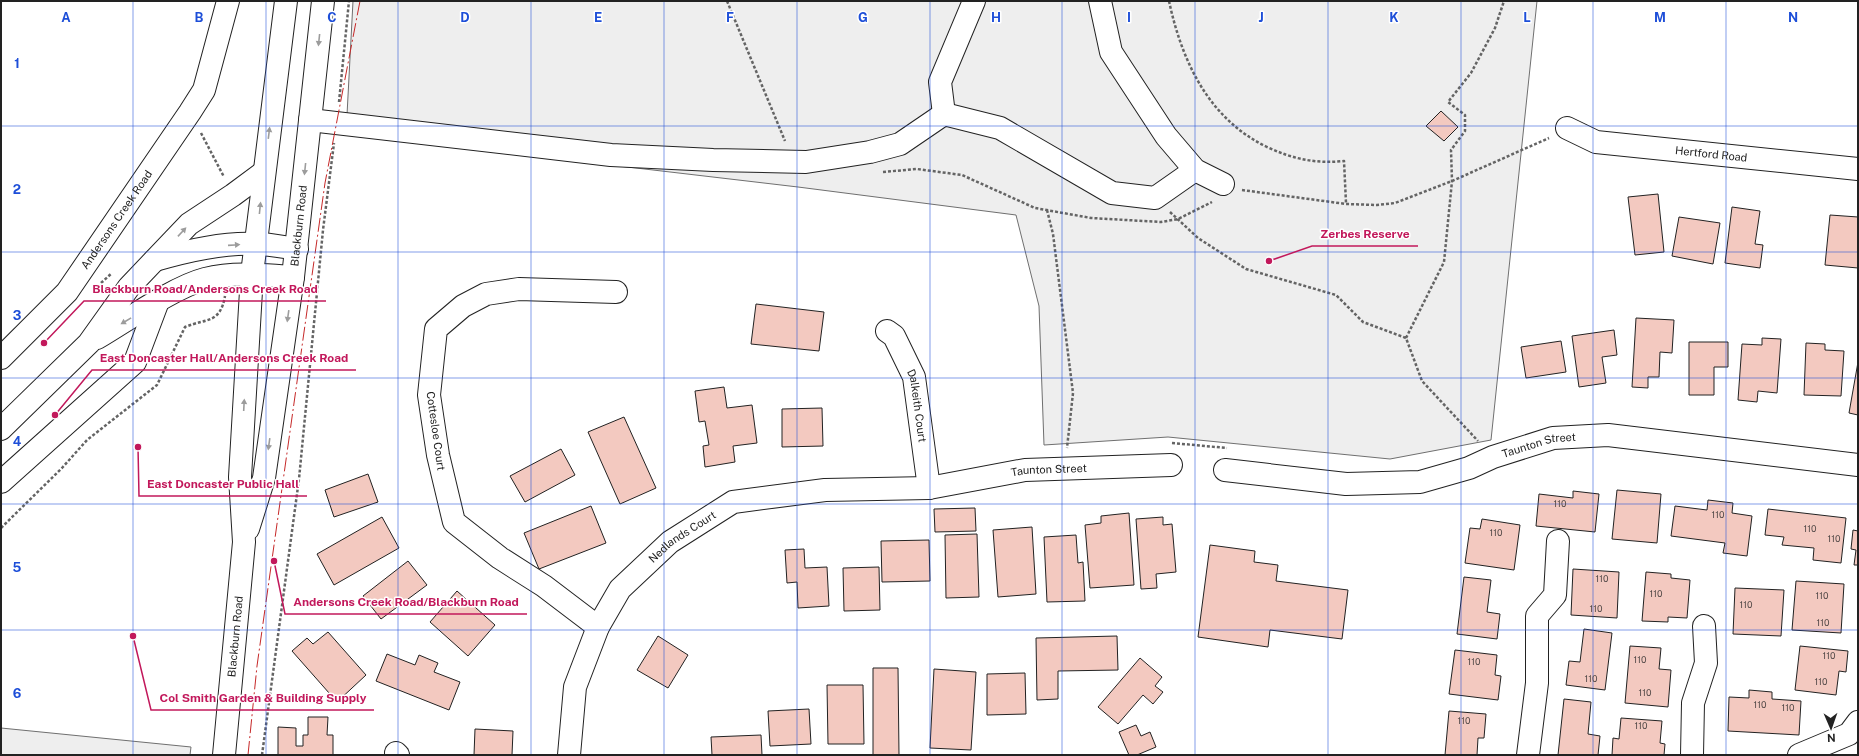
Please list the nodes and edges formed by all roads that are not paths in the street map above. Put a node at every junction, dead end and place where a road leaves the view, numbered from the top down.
1 (228, 1) edge
2 (286, 1) edge
3 (323, 1) edge
4 (974, 1) edge
5 (1100, 1) edge
6 (944, 114) junction
7 (310, 120) junction
8 (1567, 128) road end
9 (1858, 168) edge
10 (1195, 170) junction
11 (264, 172) junction
12 (1223, 184) road end
13 (256, 244) junction
14 (297, 249) junction
15 (155, 260) junction
16 (252, 274) junction
17 (293, 277) junction
18 (616, 292) dead end
19 (158, 301) junction
20 (887, 331) dead end
21 (90, 343) junction
22 (1, 358) edge
23 (1, 429) edge
24 (1171, 465) dead end
25 (1858, 465) edge
26 (1225, 470) dead end
27 (1, 482) edge
28 (929, 488) junction
29 (1558, 541) dead end
30 (244, 542) junction
31 (1704, 626) dead end
32 (598, 627) junction
33 (1858, 722) edge
34 (224, 755) edge
35 (569, 755) edge
36 (1528, 755) edge
37 (1692, 755) edge
38 (1800, 755) edge

1 - 22 street, Andersons Creek Road
11 -> 2 street, Blackburn Road
3 -> 7 street, Blackburn Road
4 - 6 street
5 - 10 street
6 - 7 street
6 - 10 street
7 -> 14 street, Blackburn Road
8 - 9 street, Hertford Road
10 - 12 street
13 -> 11 street, Blackburn Road
15 -> 11 street
13 - 14 street
15 -> 13 street
13 - 16 street, Blackburn Road
14 - 17 street, Blackburn Road
15 - 21 street
16 - 17 street
16 - 19 street
30 -> 16 street, Blackburn Road
17 -> 30 street, Blackburn Road
18 - 32 street, Cottesloe Court
19 -> 21 street
19 - 27 street
20 - 28 street, Dalkeith Court
21 - 23 street
24 - 28 street, Taunton Street
25 - 26 street, Taunton Street
28 - 32 street, Nedlands Court
29 - 36 street
30 - 34 street, Blackburn Road
31 - 37 street
32 - 35 street, Nedlands Court
33 - 38 street

